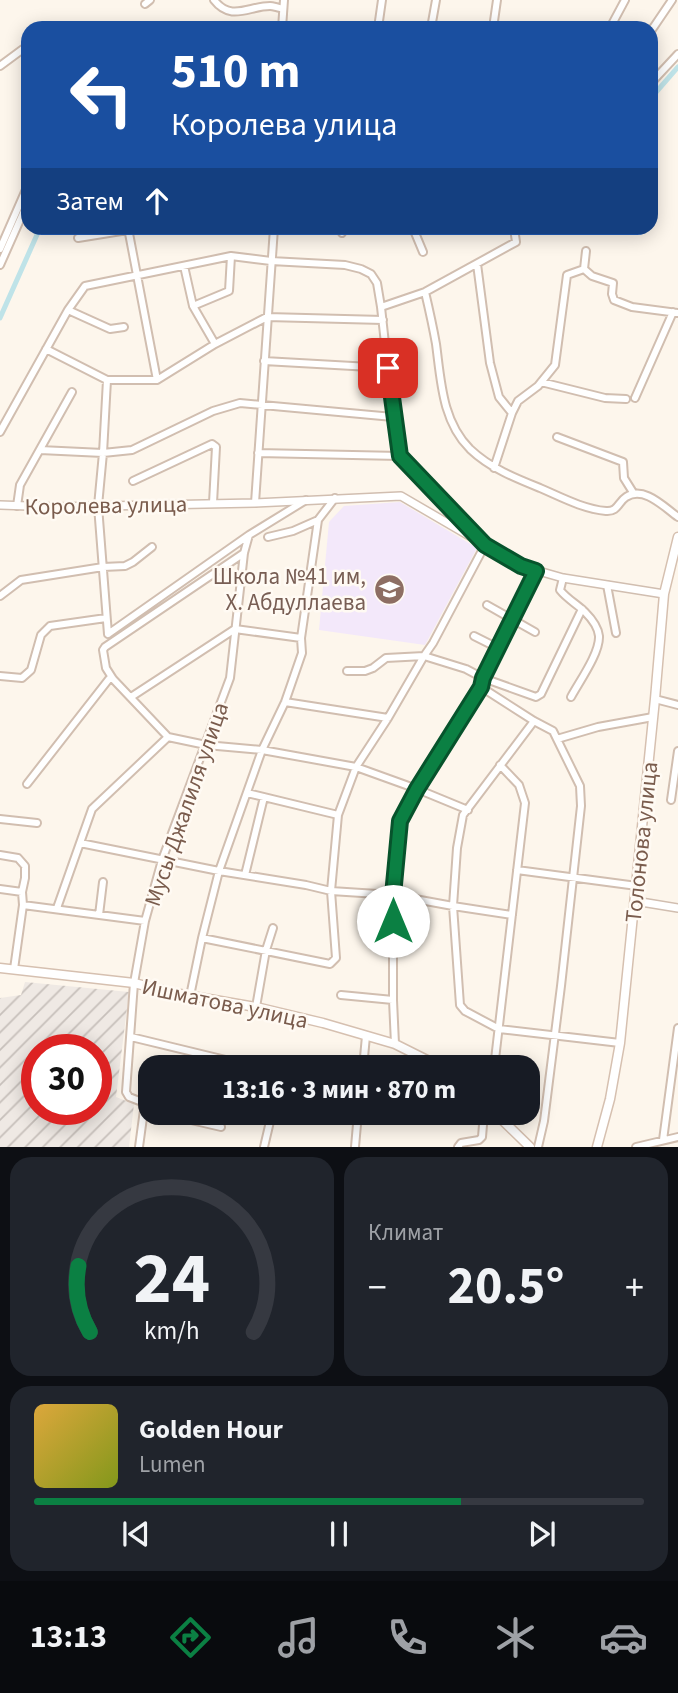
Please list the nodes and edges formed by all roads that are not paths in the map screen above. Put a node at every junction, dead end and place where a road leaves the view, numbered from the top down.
1 (215, 0) edge
2 (284, 0) edge
3 (382, 0) edge
4 (436, 0) edge
5 (497, 0) edge
6 (625, 0) edge
7 (672, 0) edge
8 (282, 9) junction
9 (282, 21) edge
10 (379, 21) edge
11 (432, 21) edge
12 (494, 21) edge
13 (614, 21) edge
14 (658, 21) edge
15 (21, 50) edge
16 (678, 54) edge
17 (0, 66) edge
18 (658, 75) edge
19 (21, 201) edge
20 (21, 218) edge
21 (95, 235) edge
22 (130, 235) edge
23 (273, 235) edge
24 (415, 235) edge
25 (515, 235) edge
26 (78, 238) dead end
27 (0, 249) edge
28 (586, 251) dead end
29 (423, 252) dead end
30 (231, 256) junction
31 (271, 261) junction
32 (477, 264) junction
33 (0, 265) edge
34 (184, 266) junction
35 (584, 270) junction
36 (138, 275) junction
37 (425, 292) junction
38 (193, 306) junction
39 (382, 307) junction
40 (68, 310) junction
41 (676, 313) edge
42 (267, 317) junction
43 (383, 320) junction
44 (124, 327) dead end
45 (215, 344) junction
46 (47, 349) junction
47 (264, 361) junction
48 (388, 368) junction
49 (107, 380) junction
50 (157, 380) junction
51 (541, 382) junction
52 (72, 392) dead end
53 (635, 398) dead end
54 (626, 399) dead end
55 (261, 406) junction
56 (512, 413) junction
57 (393, 417) junction
58 (0, 432) edge
59 (556, 438) dead end
60 (40, 450) junction
61 (103, 453) junction
62 (258, 453) junction
63 (400, 456) junction
64 (494, 468) junction
65 (133, 481) dead end
66 (634, 494) junction
67 (335, 498) junction
68 (306, 500) junction
69 (213, 503) junction
70 (255, 503) junction
71 (0, 505) edge
72 (18, 506) junction
73 (98, 506) junction
74 (678, 517) edge
75 (318, 520) junction
76 (249, 535) junction
77 (268, 537) dead end
78 (678, 537) edge
79 (485, 545) junction
80 (152, 547) dead end
81 (244, 553) junction
82 (103, 567) junction
83 (536, 571) junction
84 (563, 578) junction
85 (607, 585) junction
86 (664, 594) junction
87 (0, 596) edge
88 (487, 605) dead end
89 (582, 609) junction
90 (106, 618) junction
91 (512, 620) junction
92 (235, 629) junction
93 (535, 632) dead end
94 (616, 632) dead end
95 (474, 636) dead end
96 (301, 638) junction
97 (498, 648) junction
98 (424, 656) junction
99 (347, 671) dead end
100 (0, 676) edge
101 (483, 678) junction
102 (113, 679) junction
103 (481, 687) junction
104 (131, 697) junction
105 (571, 697) dead end
106 (655, 699) junction
107 (285, 702) junction
108 (678, 705) edge
109 (653, 717) junction
110 (388, 719) junction
111 (534, 721) junction
112 (168, 737) junction
113 (557, 739) junction
114 (206, 745) junction
115 (262, 750) junction
116 (678, 751) edge
117 (500, 765) junction
118 (356, 768) junction
119 (27, 783) dead end
120 (417, 789) junction
121 (247, 793) junction
122 (264, 797) junction
123 (671, 800) dead end
124 (468, 810) junction
125 (338, 815) junction
126 (0, 819) edge
127 (37, 823) dead end
128 (80, 843) junction
129 (0, 855) edge
130 (162, 860) junction
131 (517, 870) junction
132 (219, 871) junction
133 (245, 876) junction
134 (574, 878) junction
135 (103, 883) dead end
136 (637, 886) junction
137 (0, 889) edge
138 (331, 891) junction
139 (22, 892) junction
140 (393, 895) junction
141 (635, 901) junction
142 (23, 905) junction
143 (453, 906) junction
144 (57, 908) junction
145 (678, 908) edge
146 (99, 915) junction
147 (512, 915) junction
148 (145, 921) junction
149 (272, 928) dead end
150 (202, 938) junction
151 (266, 950) junction
152 (0, 968) edge
153 (14, 970) junction
154 (134, 983) junction
155 (341, 995) dead end
156 (190, 996) junction
157 (393, 1000) junction
158 (256, 1007) junction
159 (678, 1028) edge
160 (499, 1029) junction
161 (555, 1035) junction
162 (366, 1036) junction
163 (131, 1037) junction
164 (620, 1043) junction
165 (395, 1044) junction
166 (205, 1055) edge
167 (364, 1055) edge
168 (417, 1055) edge
169 (496, 1055) edge
170 (138, 1100) edge
171 (142, 1125) edge
172 (212, 1125) edge
173 (269, 1125) edge
174 (357, 1125) edge
175 (483, 1125) edge
176 (507, 1125) edge
177 (221, 1127) dead end
178 (678, 1137) edge
179 (663, 1140) junction
180 (139, 1147) edge
181 (264, 1147) edge
182 (355, 1147) edge
183 (458, 1147) edge
184 (530, 1147) edge
185 (538, 1147) edge
186 (597, 1147) edge
187 (636, 1147) edge

1 - 8 street
2 - 8 street
3 - 10 street
4 - 11 street
5 - 12 street
6 - 13 street
7 - 14 street
8 - 9 street
15 - 17 street
16 - 18 street
19 - 27 street
20 - 33 street
21 - 26 street
22 - 36 street
23 - 31 street
24 - 29 street
25 - 32 street
28 - 35 street
30 - 31 street
30 - 34 street
30 - 38 street
31 - 39 street
31 - 42 street
32 - 37 street
32 - 56 street
34 - 36 street
34 - 38 street
35 - 41 street
35 - 51 street
36 - 40 street
36 - 50 street
37 - 39 street
37 - 64 street
38 - 45 street
39 - 43 street
40 - 44 street
40 - 46 street
41 - 53 street
42 - 43 street
42 - 45 street
42 - 47 street
43 - 48 street
45 - 50 street
46 - 49 street
46 - 58 street
47 - 48 street
47 - 55 street
48 - 57 street
49 - 50 street
49 - 61 street
51 - 54 street
51 - 56 street
52 - 60 street
55 - 57 street
55 - 61 street
55 - 62 street
56 - 64 street
57 - 63 street
59 - 66 street
60 - 61 street
60 - 72 street
61 - 73 street
62 - 63 street
62 - 70 street
63 - 79 street
64 - 66 street
65 - 69 street, Королева улица
66 - 74 street
67 - 68 street, Королева улица
67 - 75 street
67 - 79 street, Королева улица
68 - 70 street, Королева улица
68 - 76 street
69 - 70 street, Королева улица
69 - 73 street, Королева улица
71 - 72 street, Королева улица
72 - 73 street, Королева улица
73 - 82 street
75 - 77 street
75 - 96 street
76 - 81 street, Мусы Джалиля улица
76 - 90 street
78 - 86 main road, Толонова улица
79 - 83 street, Королева улица
79 - 98 street
80 - 82 street
81 - 92 street, Мусы Джалиля улица
81 - 102 street
82 - 87 street
82 - 90 street
83 - 84 street, Королева улица
83 - 91 street
84 - 85 street, Королева улица
84 - 89 street
85 - 86 street, Королева улица
85 - 94 street
86 - 106 main road, Толонова улица
88 - 91 street
89 - 101 street
89 - 105 street
90 - 100 street
91 - 93 street
91 - 97 street
92 - 96 street
92 - 104 street
92 - 114 street, Мусы Джалиля улица
95 - 97 street
96 - 107 street
97 - 101 street
98 - 99 street
98 - 101 street
98 - 110 street
101 - 103 street
102 - 104 street
102 - 119 street
103 - 111 street
103 - 120 street
104 - 112 street
106 - 108 street
106 - 109 main road, Толонова улица
107 - 110 street
107 - 115 street
109 - 113 street
109 - 136 main road, Толонова улица
110 - 118 street
111 - 113 street
111 - 117 street
112 - 114 street
112 - 128 street
113 - 134 street
114 - 115 street
114 - 130 street, Мусы Джалиля улица
115 - 118 street
115 - 121 street
116 - 123 street
117 - 124 street
117 - 131 street
118 - 120 street
118 - 125 street
120 - 124 street
120 - 140 street
121 - 122 street
121 - 132 street
122 - 125 street
122 - 133 street
124 - 143 street
125 - 138 street
126 - 127 street
128 - 130 street
128 - 144 street
129 - 139 street
130 - 132 street
130 - 148 street, Мусы Джалиля улица
131 - 134 street
131 - 147 street
132 - 133 street
132 - 150 street
133 - 138 street
134 - 136 street
134 - 161 street
135 - 146 street
136 - 141 main road, Толонова улица
137 - 139 street
138 - 140 street
138 - 151 street
139 - 142 street
140 - 143 street
140 - 157 street
141 - 145 street
141 - 164 main road, Толонова улица
142 - 144 street
142 - 153 street
143 - 147 street
143 - 160 street
144 - 146 street
146 - 148 street
147 - 160 street
148 - 154 street, Мусы Джалиля улица
149 - 151 street
150 - 151 street
150 - 156 street
151 - 158 street
152 - 153 main road, Ишматова улица
153 - 154 main road, Ишматова улица
154 - 156 main road, Ишматова улица
154 - 163 street, Мусы Джалиля улица
155 - 157 street
156 - 158 main road, Ишматова улица
157 - 165 street
158 - 162 main road, Ишматова улица
159 - 179 street
160 - 161 street
160 - 169 street
161 - 164 street
161 - 185 street
162 - 165 main road, Ишматова улица
162 - 167 street
163 - 166 street
163 - 170 street, Мусы Джалиля улица
164 - 186 main road, Толонова улица
165 - 168 main road, Ишматова улица
171 - 180 street
172 - 177 street
173 - 181 street
174 - 182 street
175 - 183 street
176 - 184 main road
178 - 179 street
179 - 187 street

